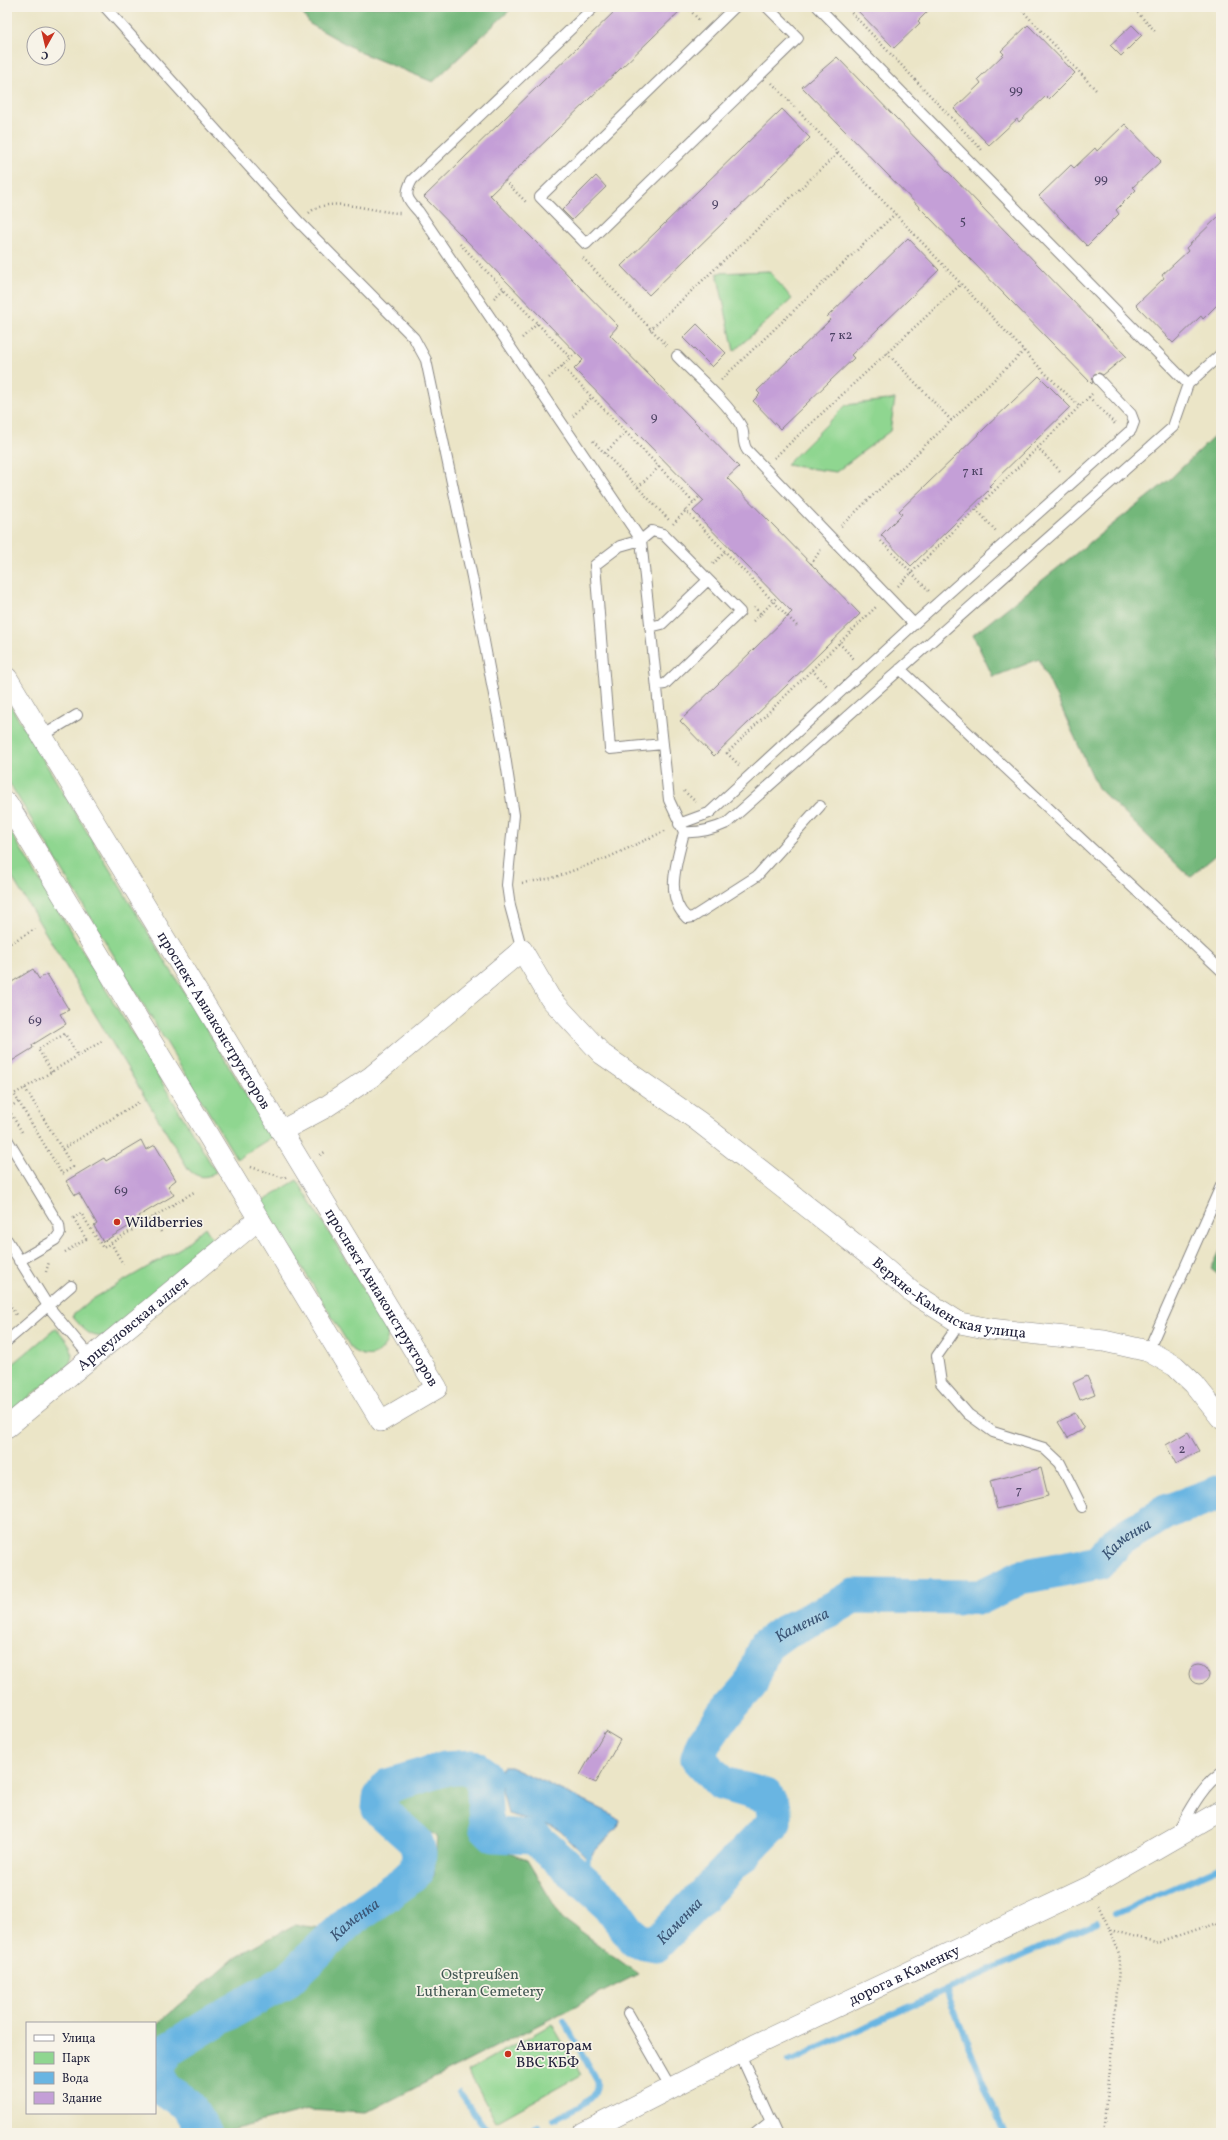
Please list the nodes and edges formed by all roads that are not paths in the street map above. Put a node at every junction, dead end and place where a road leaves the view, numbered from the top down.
1 (105, 7) edge
2 (594, 7) edge
3 (735, 7) edge
4 (767, 7) edge
5 (818, 7) edge
6 (1221, 354) edge
7 (676, 356) road end
8 (1100, 382) road end
9 (1188, 384) junction
10 (640, 540) junction
11 (708, 580) junction
12 (914, 624) junction
13 (650, 627) junction
14 (900, 669) junction
15 (7, 678) edge
16 (657, 685) junction
17 (76, 715) dead end
18 (42, 736) junction
19 (663, 744) junction
20 (7, 803) edge
21 (820, 806) dead end
22 (682, 828) junction
23 (522, 950) junction
24 (1221, 970) edge
25 (281, 1130) junction
26 (7, 1139) edge
27 (1221, 1186) edge
28 (259, 1219) junction
29 (7, 1240) edge
30 (19, 1261) junction
31 (71, 1286) dead end
32 (48, 1306) junction
33 (960, 1323) junction
34 (7, 1341) edge
35 (1148, 1351) junction
36 (91, 1358) junction
37 (1221, 1418) edge
38 (7, 1427) edge
39 (1082, 1507) dead end
40 (1221, 1773) edge
41 (1221, 1811) edge
42 (1175, 1839) junction
43 (628, 2013) dead end
44 (740, 2054) junction
45 (671, 2088) junction
46 (771, 2121) junction
47 (583, 2133) edge
48 (756, 2133) edge
49 (776, 2133) edge

1 - 23 lane
2 - 10 lane
3 - 4 lane
5 - 9 lane
6 - 9 lane
7 - 12 lane
8 - 12 lane
9 - 14 lane
10 - 11 lane
10 - 13 lane
10 - 19 lane
11 - 13 lane
11 - 16 lane
12 - 22 lane
13 - 16 lane
14 - 22 lane
14 - 24 lane
15 - 18 street, проспект Авиаконструкторов
16 - 19 lane
17 - 18 lane
18 - 25 street, проспект Авиаконструкторов
19 - 22 lane
20 - 28 street, проспект Авиаконструкторов
21 - 22 lane
23 - 25 street
23 - 33 street, Верхне-Каменская улица
25 - 28 street, проспект Авиаконструкторов
26 - 30 lane
27 - 35 lane
28 - 36 street, Арцеуловская аллея
29 - 30 lane
30 - 32 lane
31 - 32 lane
32 - 34 lane
32 - 36 lane
33 - 35 street, Верхне-Каменская улица
33 - 39 lane
35 - 37 street, Верхне-Каменская улица
36 - 38 street, Арцеуловская аллея
40 - 42 lane
41 - 42 street, дорога в Каменку
42 - 44 street, дорога в Каменку
43 - 45 lane
44 - 45 street, дорога в Каменку
44 - 46 lane
45 - 47 street, дорога в Каменку
46 - 48 lane
46 - 49 lane

